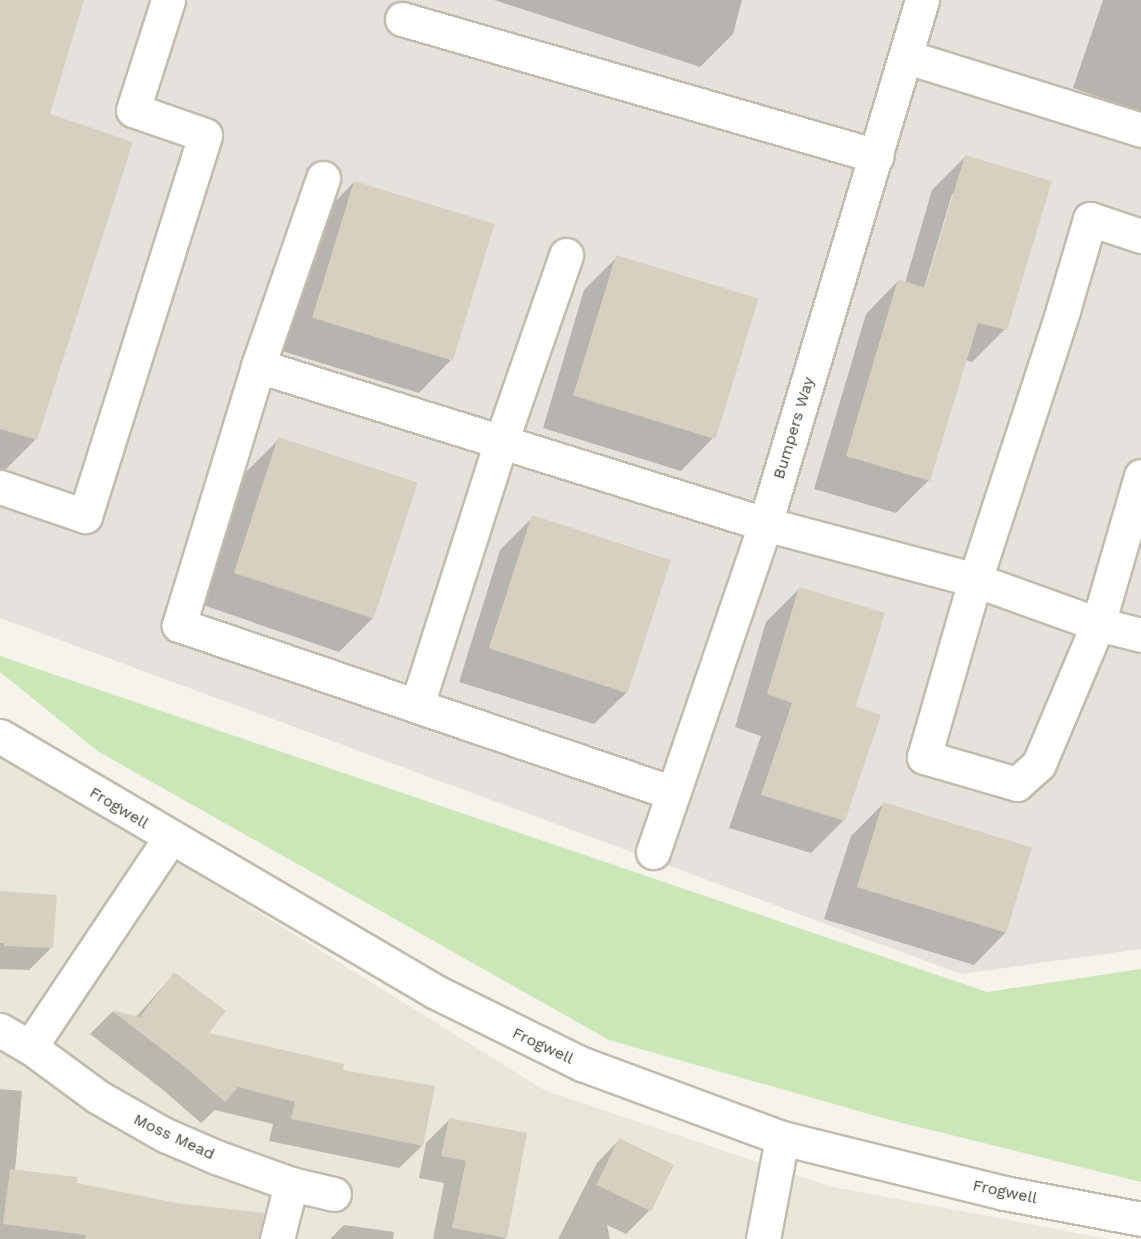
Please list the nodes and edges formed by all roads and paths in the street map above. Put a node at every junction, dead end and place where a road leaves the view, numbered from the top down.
1 (168, 0) edge
2 (922, 0) edge
3 (402, 19) dead end
4 (907, 57) junction
5 (1141, 130) edge
6 (877, 156) junction
7 (323, 178) dead end
8 (1141, 236) edge
9 (566, 255) dead end
10 (258, 366) junction
11 (501, 442) junction
12 (1141, 476) edge
13 (0, 487) edge
14 (765, 524) junction
15 (975, 580) junction
16 (1098, 624) junction
17 (1141, 635) edge
18 (417, 705) junction
19 (0, 736) edge
20 (673, 793) junction
21 (170, 838) junction
22 (653, 852) dead end
23 (0, 1030) edge
24 (30, 1047) junction
25 (782, 1138) junction
26 (291, 1184) junction
27 (334, 1194) dead end
28 (1141, 1219) edge
29 (277, 1239) edge
30 (763, 1239) edge

1 - 13 street
2 - 4 street, Bumpers Way
3 - 6 street
4 - 5 street
4 - 6 street, Bumpers Way
6 - 14 street, Bumpers Way
7 - 10 street
8 - 15 street
9 - 11 street
10 - 11 street
10 - 18 street
11 - 14 street
11 - 18 street
12 - 16 street
14 - 15 street
14 - 20 street, Bumpers Way
15 - 16 street
15 - 16 street
16 - 17 street
18 - 20 street
19 - 21 street, Frogwell
20 - 22 street, Bumpers Way
21 - 24 street
21 - 25 street, Frogwell
23 - 24 street, Moss Mead
24 - 26 street, Moss Mead
25 - 28 street, Frogwell
25 - 30 street
26 - 27 street, Moss Mead
26 - 29 street

